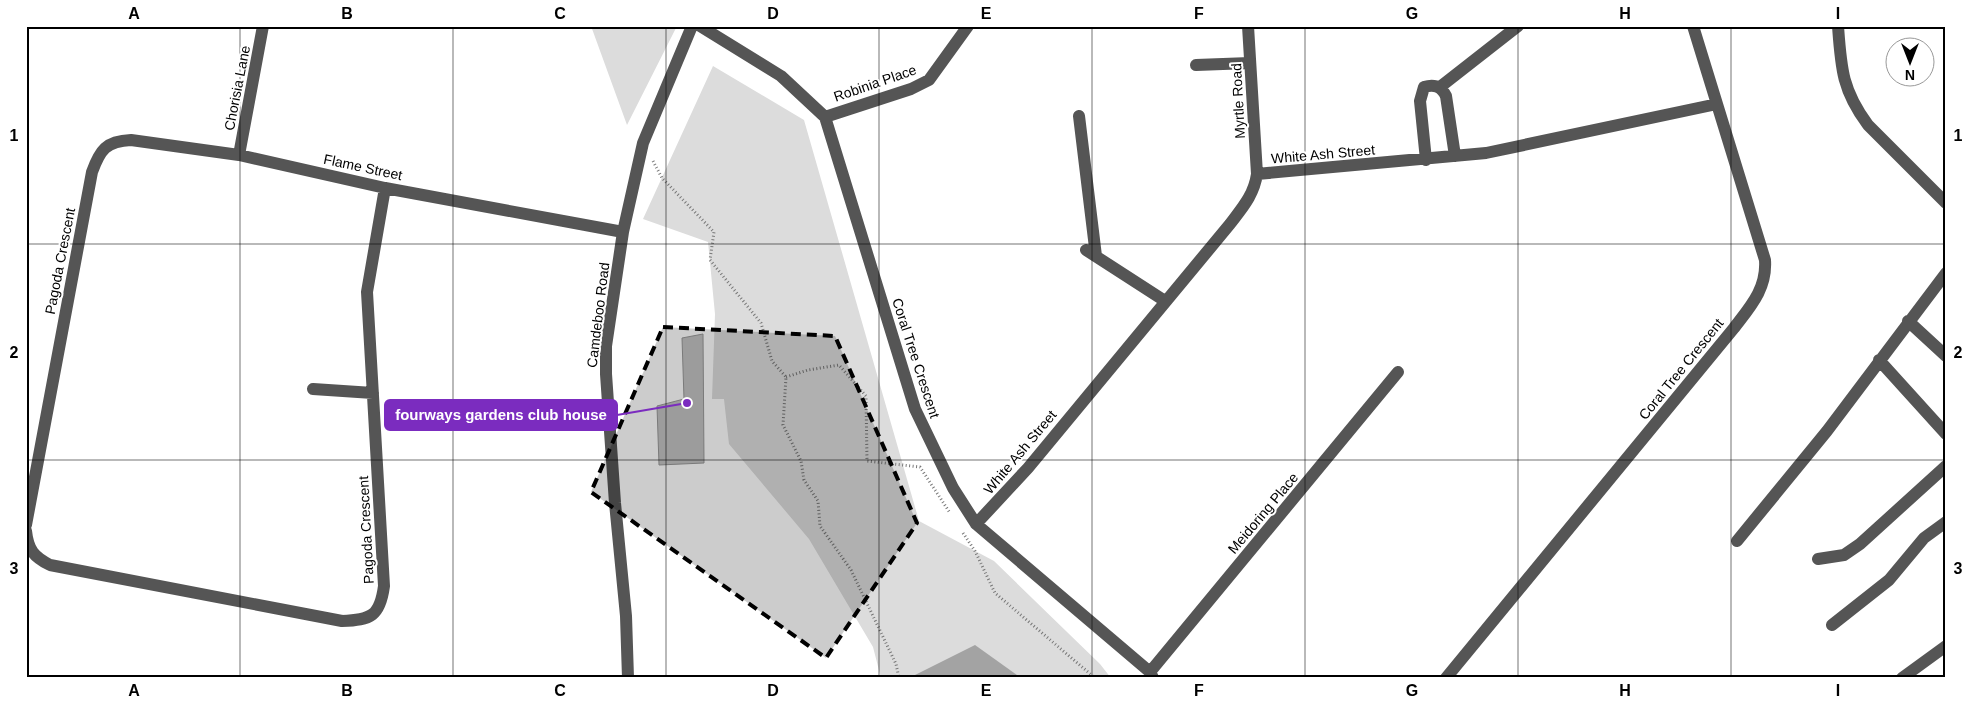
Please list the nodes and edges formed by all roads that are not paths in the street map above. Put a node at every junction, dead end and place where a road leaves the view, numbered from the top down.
1 (263, 26) edge
2 (692, 26) edge
3 (700, 26) edge
4 (968, 26) edge
5 (1248, 26) edge
6 (1518, 26) edge
7 (1693, 26) edge
8 (1838, 26) edge
9 (1250, 63) junction
10 (1196, 65) dead end
11 (1440, 88) junction
12 (1717, 104) junction
13 (1079, 116) dead end
14 (824, 117) junction
15 (100, 152) joint
16 (239, 155) junction
17 (1455, 156) junction
18 (1426, 160) junction
19 (1257, 174) junction
20 (385, 188) junction
21 (1946, 203) edge
22 (623, 232) junction
23 (1946, 272) edge
24 (1165, 301) junction
25 (1908, 321) junction
26 (1946, 356) edge
27 (1879, 360) junction
28 (1398, 372) dead end
29 (313, 389) dead end
30 (373, 393) junction
31 (1946, 434) edge
32 (1946, 466) edge
33 (1946, 522) edge
34 (976, 524) junction
35 (26, 525) edge
36 (26, 531) edge
37 (1737, 541) dead end
38 (1818, 559) dead end
39 (1832, 625) dead end
40 (1946, 646) edge
41 (1151, 675) edge
42 (628, 678) edge
43 (1446, 678) edge
44 (1902, 678) edge

1 - 16 street, Chorisia Lane
2 - 22 street, Camdeboo Road
3 - 14 street, Coral Tree Crescent
4 - 14 street, Robinia Place
5 - 9 street, Myrtle Road
6 - 11 street
7 - 12 street, Coral Tree Crescent
8 - 21 street
9 - 10 street
9 - 19 street, Myrtle Road
11 - 17 street
11 - 18 street
12 - 17 street, White Ash Street
12 - 43 street, Coral Tree Crescent
13 - 24 street
14 - 34 street, Coral Tree Crescent
15 - 16 street, Flame Street
15 - 35 street, Pagoda Crescent
16 - 20 street, Flame Street
17 - 18 street, White Ash Street
18 - 19 street, White Ash Street
19 - 24 street, White Ash Street
20 - 22 street, Flame Street
20 - 30 street, Pagoda Crescent
22 - 42 street, Camdeboo Road
23 - 25 street
24 - 34 street, White Ash Street
25 - 26 street
25 - 27 street
27 - 31 street
27 - 37 street
28 - 41 street, Meidoring Place
29 - 30 street
30 - 36 street, Pagoda Crescent
32 - 38 street
33 - 39 street
34 - 41 street, Coral Tree Crescent
40 - 44 street

